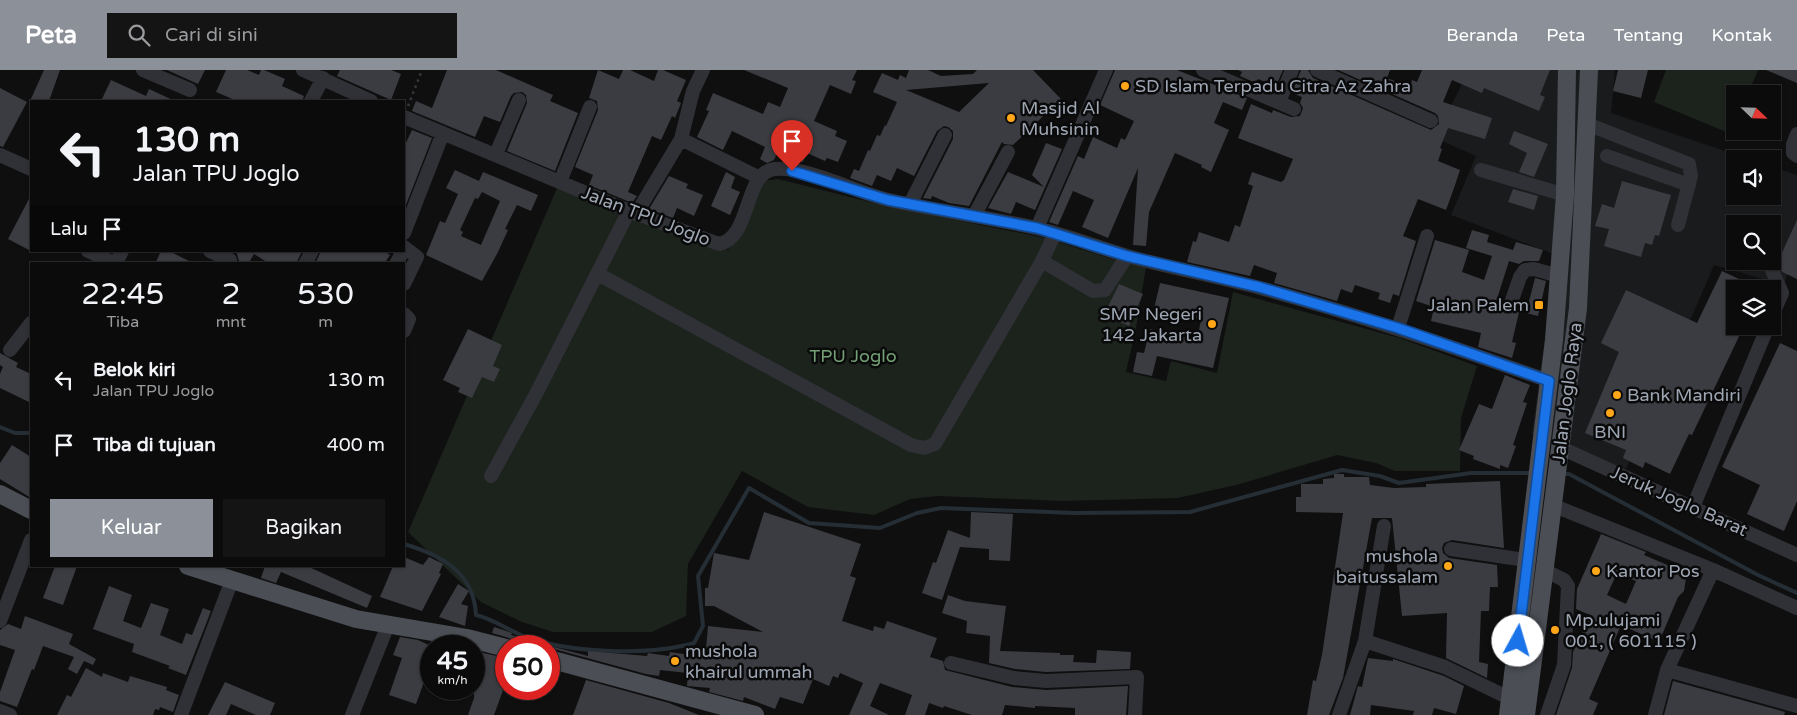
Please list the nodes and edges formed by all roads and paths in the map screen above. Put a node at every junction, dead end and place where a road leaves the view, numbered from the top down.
1 (143, 70) edge
2 (303, 70) edge
3 (422, 70) edge
4 (703, 70) edge
5 (1106, 70) edge
6 (1204, 70) edge
7 (1292, 70) edge
8 (1317, 70) edge
9 (1567, 70) edge
10 (1589, 70) edge
11 (323, 78) junction
12 (190, 90) dead end
13 (312, 100) edge
14 (369, 100) edge
15 (520, 100) dead end
16 (1280, 102) junction
17 (590, 107) dead end
18 (1294, 109) dead end
19 (405, 113) edge
20 (1431, 121) dead end
21 (1587, 124) junction
22 (443, 133) junction
23 (1797, 134) edge
24 (945, 135) dead end
25 (681, 140) junction
26 (1008, 152) dead end
27 (496, 154) junction
28 (0, 155) edge
29 (1607, 156) dead end
30 (1797, 156) edge
31 (30, 169) edge
32 (1481, 170) dead end
33 (760, 178) junction
34 (560, 182) junction
35 (1689, 185) junction
36 (1565, 195) junction
37 (910, 204) junction
38 (632, 212) junction
39 (974, 216) junction
40 (1678, 224) dead end
41 (1037, 228) junction
42 (405, 230) edge
43 (1055, 233) junction
44 (1427, 236) dead end
45 (405, 250) edge
46 (90, 252) edge
47 (122, 252) edge
48 (213, 252) edge
49 (1127, 256) junction
50 (230, 258) edge
51 (1042, 261) junction
52 (112, 262) edge
53 (112, 262) edge
54 (598, 274) junction
55 (1559, 276) junction
56 (405, 282) edge
57 (1512, 300) dead end
58 (405, 315) edge
59 (30, 324) edge
60 (405, 328) edge
61 (1398, 328) junction
62 (1764, 335) edge
63 (10, 350) dead end
64 (1549, 381) junction
65 (1560, 453) junction
66 (491, 476) dead end
67 (0, 494) edge
68 (1552, 505) junction
69 (1692, 507) junction
70 (30, 509) edge
71 (1384, 526) dead end
72 (30, 543) edge
73 (1451, 549) dead end
74 (1797, 556) edge
75 (1526, 560) junction
76 (193, 567) edge
77 (1544, 570) junction
78 (1714, 570) junction
79 (226, 574) edge
80 (1797, 608) edge
81 (0, 621) edge
82 (388, 625) junction
83 (1365, 641) junction
84 (495, 645) edge
85 (560, 663) edge
86 (951, 663) dead end
87 (1667, 670) junction
88 (1797, 706) edge
89 (1509, 707) edge
90 (0, 711) edge
91 (10, 715) edge
92 (181, 715) edge
93 (352, 715) edge
94 (755, 715) edge
95 (1135, 715) edge
96 (1339, 715) edge
97 (1526, 715) edge
98 (1547, 715) edge
99 (1655, 715) edge

1 - 12 street
2 - 11 street
3 - 19 path
4 - 25 street
5 - 41 street
6 - 16 street
7 - 16 street
8 - 20 street
9 - 36 main road, Jalan Joglo Raya
10 - 21 main road, Jalan Joglo Raya
11 - 13 street
11 - 14 street
15 - 27 street
16 - 18 street
17 - 34 street
19 - 22 street, Jalan TPU Joglo
21 - 35 street
21 - 65 main road, Jalan Joglo Raya
22 - 27 street, Jalan TPU Joglo
22 - 42 street
23 - 30 street
24 - 37 street
25 - 33 street
25 - 38 street
26 - 39 street
27 - 34 street, Jalan TPU Joglo
28 - 31 street
29 - 35 street
32 - 36 street
33 - 37 street
33 - 38 street, Jalan TPU Joglo
34 - 38 street, Jalan TPU Joglo
35 - 40 street
36 - 55 main road, Jalan Joglo Raya
37 - 39 street
38 - 54 street
39 - 41 street
41 - 43 street
43 - 49 street
43 - 51 street
44 - 61 street
45 - 56 street
46 - 53 street
47 - 52 street
48 - 50 street
49 - 51 street
49 - 61 street
51 - 54 street
54 - 66 street
55 - 57 street
55 - 64 main road, Jalan Joglo Raya
58 - 60 street
59 - 63 street
61 - 64 street
62 - 69 street
64 - 75 main road, Jalan Joglo Raya
65 - 68 main road, Jalan Joglo Raya
65 - 69 street, Jeruk Joglo Barat
67 - 70 main road
68 - 77 main road, Jalan Joglo Raya
68 - 78 street
69 - 74 street, Jeruk Joglo Barat
71 - 83 street
72 - 81 street
73 - 75 street
75 - 89 main road, Jalan Joglo Raya
76 - 79 main road
77 - 97 main road, Jalan Joglo Raya
77 - 98 street
78 - 80 street
78 - 87 street
79 - 82 main road
79 - 92 street
82 - 84 main road
82 - 93 street
83 - 89 street
83 - 96 street
85 - 94 main road
86 - 95 street
87 - 88 street
87 - 99 street
90 - 91 street

